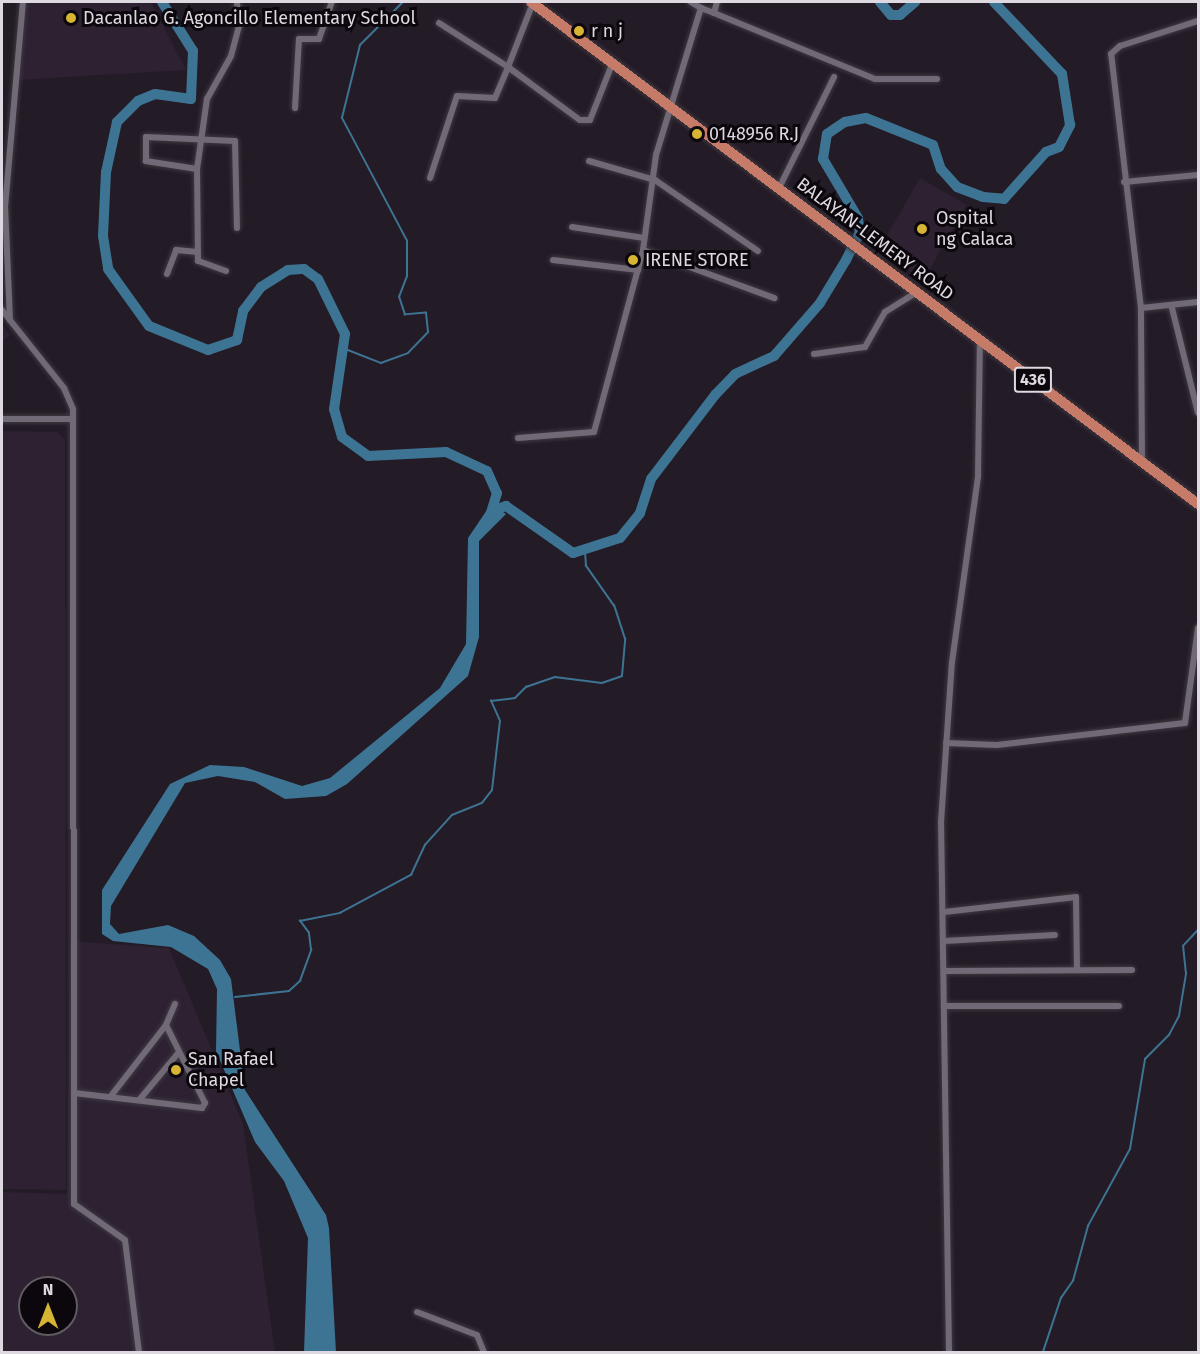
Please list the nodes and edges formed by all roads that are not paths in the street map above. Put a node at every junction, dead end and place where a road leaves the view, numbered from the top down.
1 (23, 2) edge
2 (237, 2) edge
3 (332, 2) edge
4 (532, 2) edge
5 (692, 2) edge
6 (717, 2) edge
7 (701, 8) junction
8 (714, 13) junction
9 (1198, 21) edge
10 (440, 23) dead end
11 (613, 62) junction
12 (508, 67) junction
13 (834, 77) dead end
14 (937, 79) dead end
15 (669, 105) junction
16 (295, 108) dead end
17 (199, 138) junction
18 (589, 161) dead end
19 (197, 169) junction
20 (1198, 175) edge
21 (430, 178) dead end
22 (655, 180) junction
23 (1124, 182) junction
24 (779, 188) junction
25 (572, 227) dead end
26 (237, 228) dead end
27 (644, 238) junction
28 (644, 250) junction
29 (758, 251) dead end
30 (198, 252) junction
31 (553, 260) dead end
32 (638, 270) junction
33 (226, 271) dead end
34 (167, 274) dead end
35 (917, 292) junction
36 (774, 298) dead end
37 (1198, 302) edge
38 (1140, 308) junction
39 (1172, 308) junction
40 (2, 310) edge
41 (10, 320) junction
42 (980, 340) junction
43 (814, 354) dead end
44 (1198, 413) edge
45 (2, 419) edge
46 (73, 419) junction
47 (518, 438) dead end
48 (1142, 462) junction
49 (1198, 504) edge
50 (1198, 628) edge
51 (945, 743) junction
52 (944, 912) junction
53 (1055, 935) dead end
54 (944, 941) junction
55 (1077, 968) junction
56 (1132, 970) dead end
57 (945, 971) junction
58 (175, 1004) dead end
59 (945, 1006) junction
60 (1119, 1006) dead end
61 (166, 1025) junction
62 (179, 1052) junction
63 (74, 1093) junction
64 (111, 1096) junction
65 (140, 1099) junction
66 (417, 1312) dead end
67 (139, 1353) edge
68 (484, 1353) edge
69 (949, 1353) edge

1 - 41 street
2 - 17 street
3 - 16 street
4 - 11 main road, BALAYAN-LEMERY ROAD / 436
4 - 12 street
5 - 7 street
6 - 8 street
7 - 8 street
7 - 15 street
8 - 14 street
9 - 23 street
10 - 12 street
11 - 12 street
11 - 15 main road, BALAYAN-LEMERY ROAD / 436
12 - 21 street
13 - 24 street
15 - 22 street
15 - 24 main road, BALAYAN-LEMERY ROAD / 436
17 - 19 street
17 - 19 street
17 - 26 street
18 - 22 street
19 - 30 street
20 - 23 street
22 - 27 street
22 - 29 street
23 - 38 street
24 - 35 main road, BALAYAN-LEMERY ROAD / 436
25 - 27 street
27 - 28 street
28 - 32 street
28 - 36 street
30 - 33 street
30 - 34 street
31 - 32 street
32 - 47 street
35 - 42 main road, BALAYAN-LEMERY ROAD / 436
35 - 43 street
37 - 39 street
38 - 39 street
38 - 48 street
39 - 44 street
40 - 41 street
41 - 46 street
42 - 48 main road, BALAYAN-LEMERY ROAD / 436
42 - 51 street
45 - 46 street
46 - 63 street
48 - 49 main road, BALAYAN-LEMERY ROAD / 436
50 - 51 street
51 - 52 street
52 - 54 street
52 - 55 street
53 - 54 street
54 - 57 street
55 - 56 street
55 - 57 street
57 - 59 street
58 - 61 street
59 - 60 street
59 - 69 street
61 - 62 street
61 - 64 street
62 - 65 street
62 - 65 street
63 - 64 street
63 - 67 street
64 - 65 street
66 - 68 street

